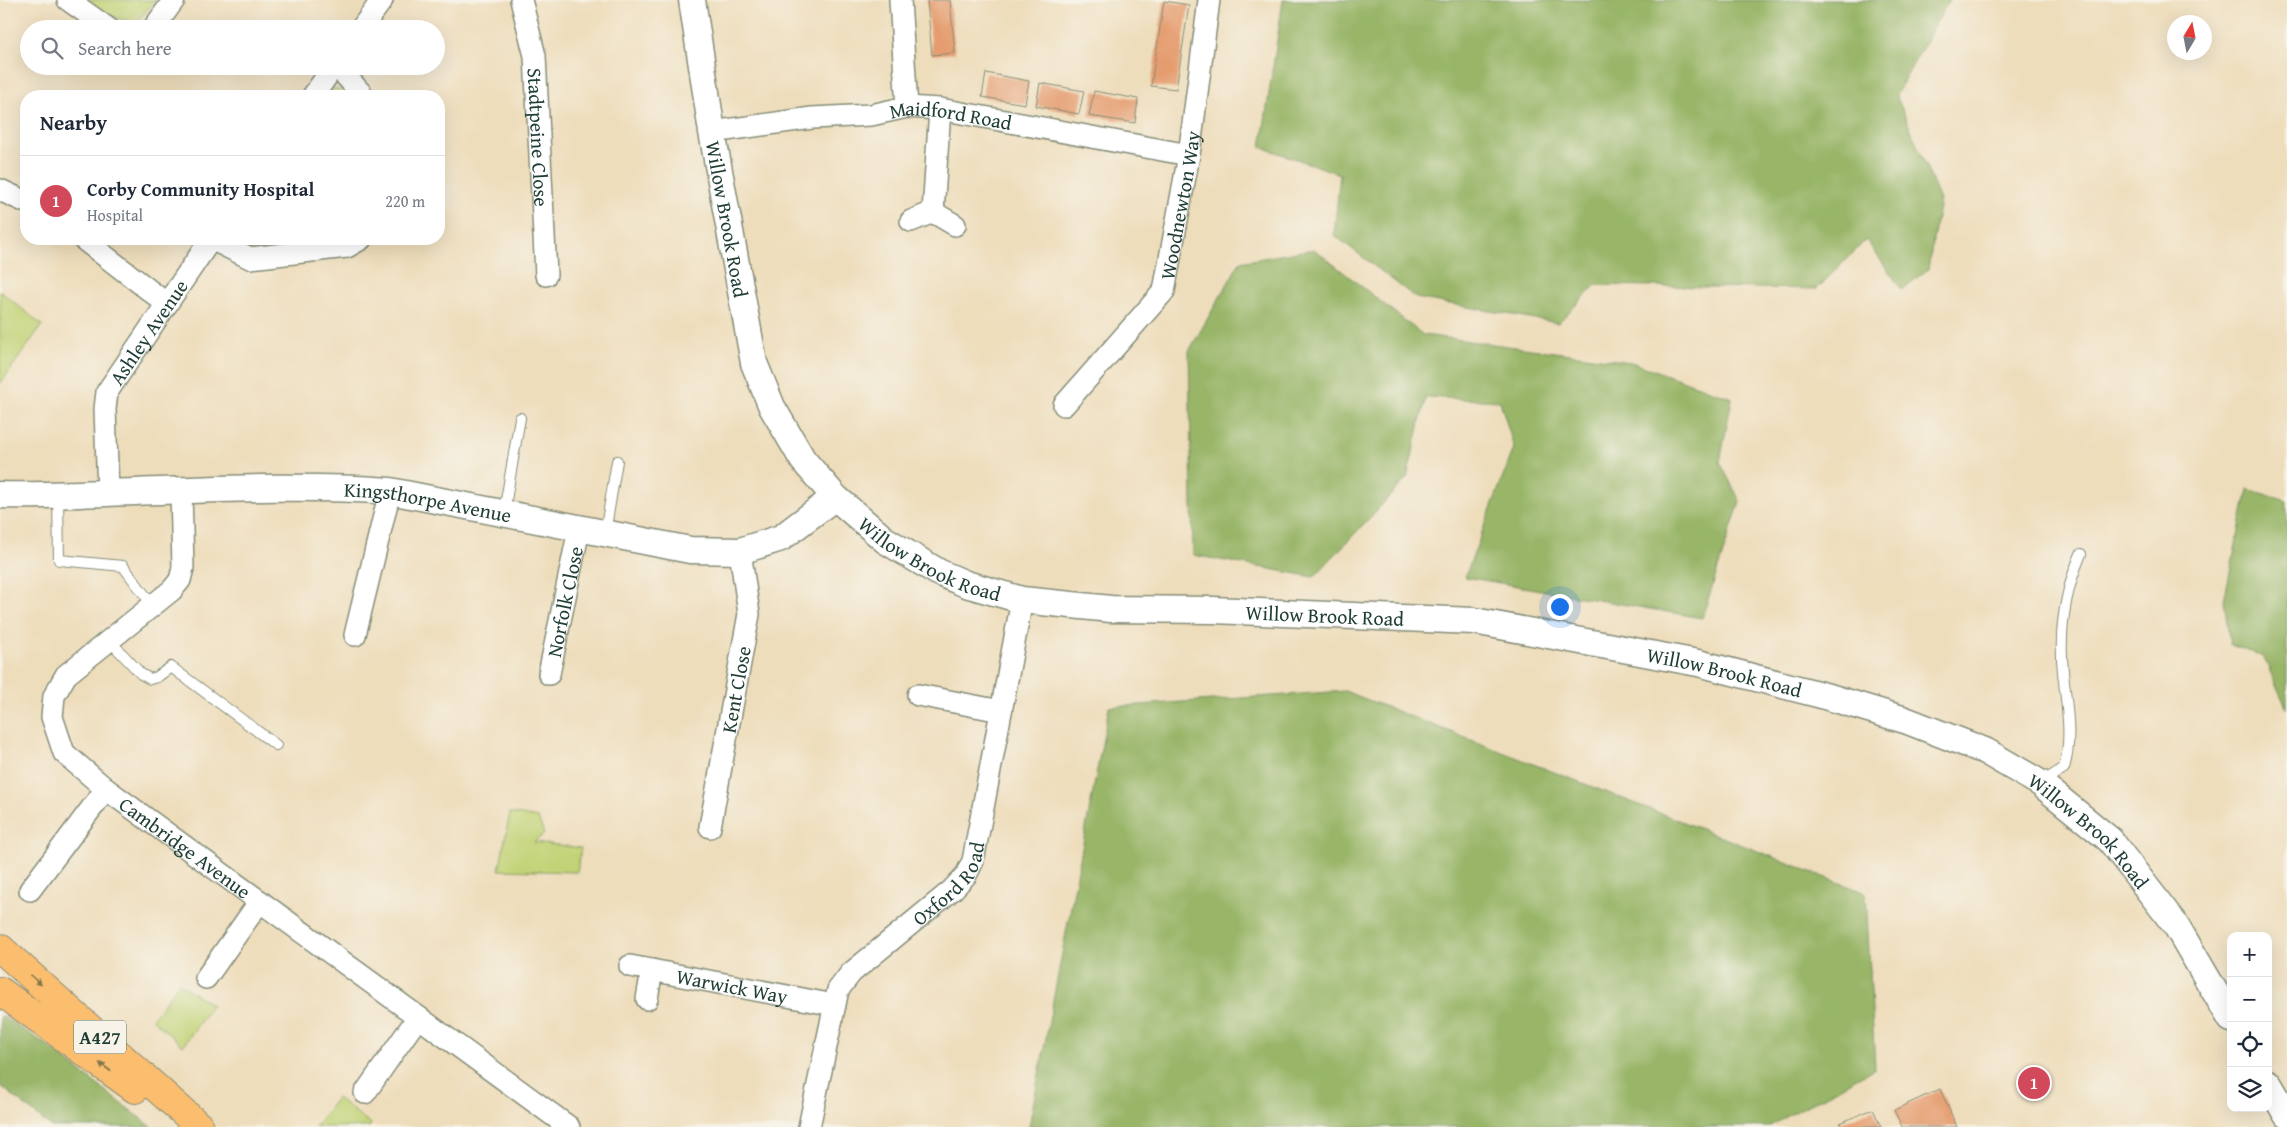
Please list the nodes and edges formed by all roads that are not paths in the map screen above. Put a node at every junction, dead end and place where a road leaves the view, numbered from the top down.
1 (68, 0) edge
2 (174, 0) edge
3 (382, 0) edge
4 (521, 0) edge
5 (692, 0) edge
6 (900, 0) edge
7 (1209, 0) edge
8 (96, 20) edge
9 (160, 20) edge
10 (368, 20) edge
11 (329, 75) edge
12 (344, 75) edge
13 (318, 90) edge
14 (358, 90) edge
15 (907, 107) junction
16 (940, 109) junction
17 (712, 132) junction
18 (1189, 155) junction
19 (0, 190) edge
20 (20, 199) edge
21 (933, 212) junction
22 (912, 221) dead end
23 (955, 225) dead end
24 (91, 245) edge
25 (207, 245) edge
26 (223, 245) edge
27 (350, 245) edge
28 (546, 275) dead end
29 (167, 304) junction
30 (1064, 405) dead end
31 (520, 418) dead end
32 (617, 461) dead end
33 (390, 491) junction
34 (181, 492) junction
35 (108, 493) junction
36 (0, 495) edge
37 (58, 495) junction
38 (835, 497) junction
39 (504, 514) junction
40 (579, 529) junction
41 (605, 534) junction
42 (740, 551) junction
43 (2081, 554) dead end
44 (1022, 600) junction
45 (153, 606) junction
46 (355, 635) dead end
47 (109, 640) junction
48 (549, 674) dead end
49 (918, 695) dead end
50 (1000, 711) junction
51 (276, 745) dead end
52 (2040, 783) junction
53 (106, 789) junction
54 (710, 827) dead end
55 (30, 890) dead end
56 (260, 901) junction
57 (0, 948) edge
58 (630, 966) dead end
59 (652, 970) junction
60 (206, 978) dead end
61 (0, 991) edge
62 (647, 999) dead end
63 (834, 1005) junction
64 (2227, 1011) edge
65 (418, 1017) junction
66 (2272, 1090) edge
67 (365, 1093) dead end
68 (2287, 1115) edge
69 (187, 1127) edge
70 (200, 1127) edge
71 (569, 1127) edge
72 (810, 1127) edge

1 - 8 street
2 - 9 street
3 - 10 street
4 - 28 street, Stadtpeine Close
5 - 17 street, Willow Brook Road
6 - 15 street
7 - 18 street, Woodnewton Way
11 - 13 street
12 - 14 street
15 - 16 street, Maidford Road
15 - 17 street, Maidford Road
16 - 18 street, Maidford Road
16 - 21 street
17 - 38 street, Willow Brook Road
18 - 30 street, Woodnewton Way
19 - 20 street
21 - 22 street
21 - 23 street
24 - 29 street
25 - 29 street, Ashley Avenue
26 - 27 street
29 - 35 street, Ashley Avenue
31 - 39 lane
32 - 41 lane
33 - 34 street, Kingsthorpe Avenue
33 - 39 street, Kingsthorpe Avenue
33 - 46 street
34 - 35 street, Kingsthorpe Avenue
34 - 45 street, Cambridge Avenue
35 - 37 street, Kingsthorpe Avenue
36 - 37 street, Kingsthorpe Avenue
37 - 45 lane
38 - 42 street, Kingsthorpe Avenue
38 - 44 street, Willow Brook Road
39 - 40 street, Kingsthorpe Avenue
40 - 41 street, Kingsthorpe Avenue
40 - 48 street, Norfolk Close
41 - 42 street, Kingsthorpe Avenue
42 - 54 street, Kent Close
43 - 52 lane
44 - 50 street, Oxford Road
44 - 52 street, Willow Brook Road
45 - 47 street, Cambridge Avenue
47 - 51 lane
47 - 53 street, Cambridge Avenue
49 - 50 street
50 - 63 street, Oxford Road
52 - 64 street, Willow Brook Road
53 - 55 street
53 - 56 street, Cambridge Avenue
56 - 60 street
56 - 65 street, Cambridge Avenue
57 -> 70 highway, A427
58 - 59 street, Warwick Way
59 - 62 street
59 - 63 street, Warwick Way
69 -> 61 highway, A427
63 - 72 street, Oxford Road
65 - 67 street
65 - 71 street, Cambridge Avenue
66 - 68 street

